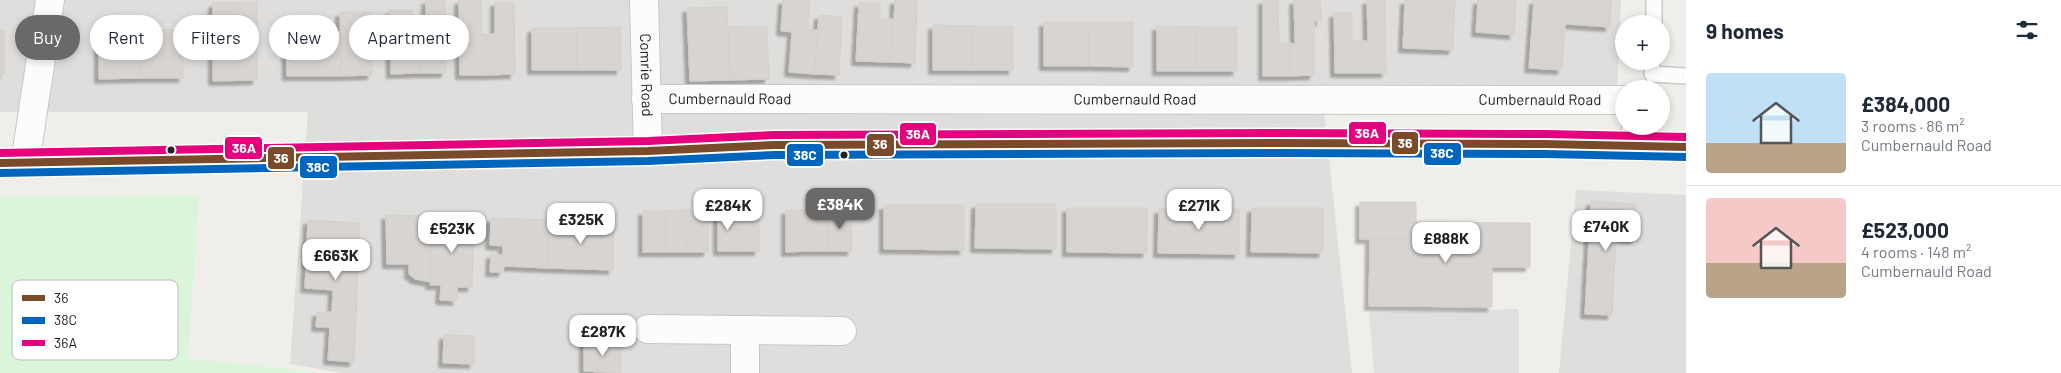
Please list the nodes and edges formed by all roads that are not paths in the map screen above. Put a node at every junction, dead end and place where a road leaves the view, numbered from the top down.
1 (50, 0) edge
2 (644, 0) edge
3 (1654, 0) edge
4 (1654, 15) edge
5 (1652, 70) edge
6 (1686, 76) edge
7 (646, 99) junction
8 (1615, 100) edge
9 (1636, 136) edge
10 (1686, 147) edge
11 (648, 151) junction
12 (12, 163) edge
13 (648, 329) dead end
14 (745, 330) junction
15 (842, 331) dead end
16 (744, 373) edge

1 - 12 street
2 - 7 street, Comrie Road
3 - 4 lane
5 - 6 lane
7 - 8 street, Cumbernauld Road
7 - 11 street, Comrie Road
9 - 10 main road
9 - 11 main road
11 - 12 main road
13 - 14 street
14 - 15 street
14 - 16 street

